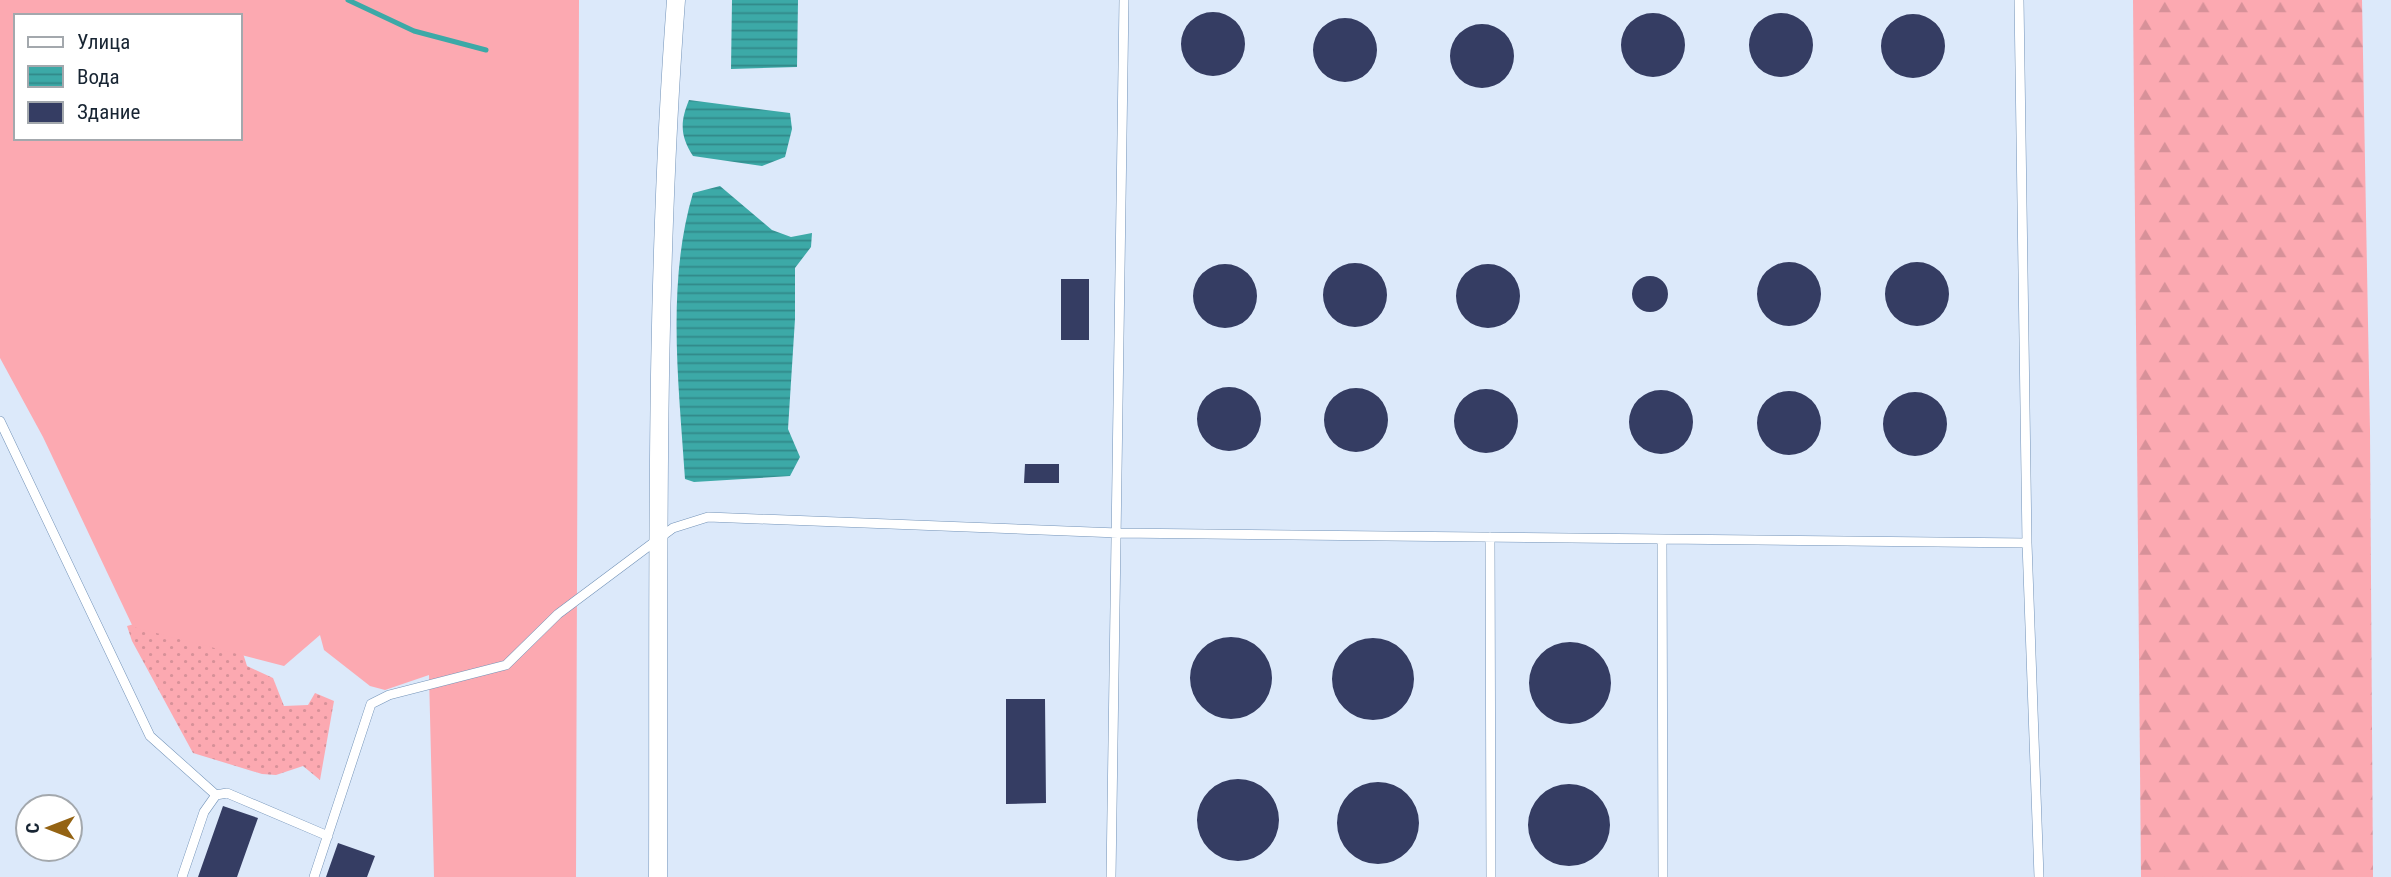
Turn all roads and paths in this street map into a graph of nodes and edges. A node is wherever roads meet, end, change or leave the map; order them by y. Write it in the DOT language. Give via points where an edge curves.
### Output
graph roads {
  1 [pos="676,0"];
  2 [pos="1124,0"];
  3 [pos="2018,0"];
  4 [pos="0,421"];
  5 [pos="1118,533"];
  6 [pos="1490,537"];
  7 [pos="659,539"];
  8 [pos="1662,539"];
  9 [pos="2027,543"];
  10 [pos="216,795"];
  11 [pos="328,836"];
  12 [pos="182,877"];
  13 [pos="314,877"];
  14 [pos="658,877"];
  15 [pos="1111,877"];
  16 [pos="1491,877"];
  17 [pos="1663,877"];
  18 [pos="2039,877"];
  1 -- 7 [label="street" via="665,139"];
  2 -- 5 [label="lane"];
  3 -- 9 [label="lane"];
  4 -- 10 [label="lane" via="150,736"];
  5 -- 6 [label="lane"];
  5 -- 7 [label="lane" via="708,517 673,528"];
  5 -- 15 [label="lane"];
  6 -- 8 [label="lane"];
  6 -- 16 [label="lane"];
  7 -- 11 [label="lane" via="558,614 506,665 389,695 371,704"];
  7 -- 14 [label="street"];
  8 -- 9 [label="lane"];
  8 -- 17 [label="lane"];
  9 -- 18 [label="lane"];
  10 -- 11 [label="lane" via="226,793"];
  10 -- 12 [label="lane" via="204,811"];
  11 -- 13 [label="lane"];
}
